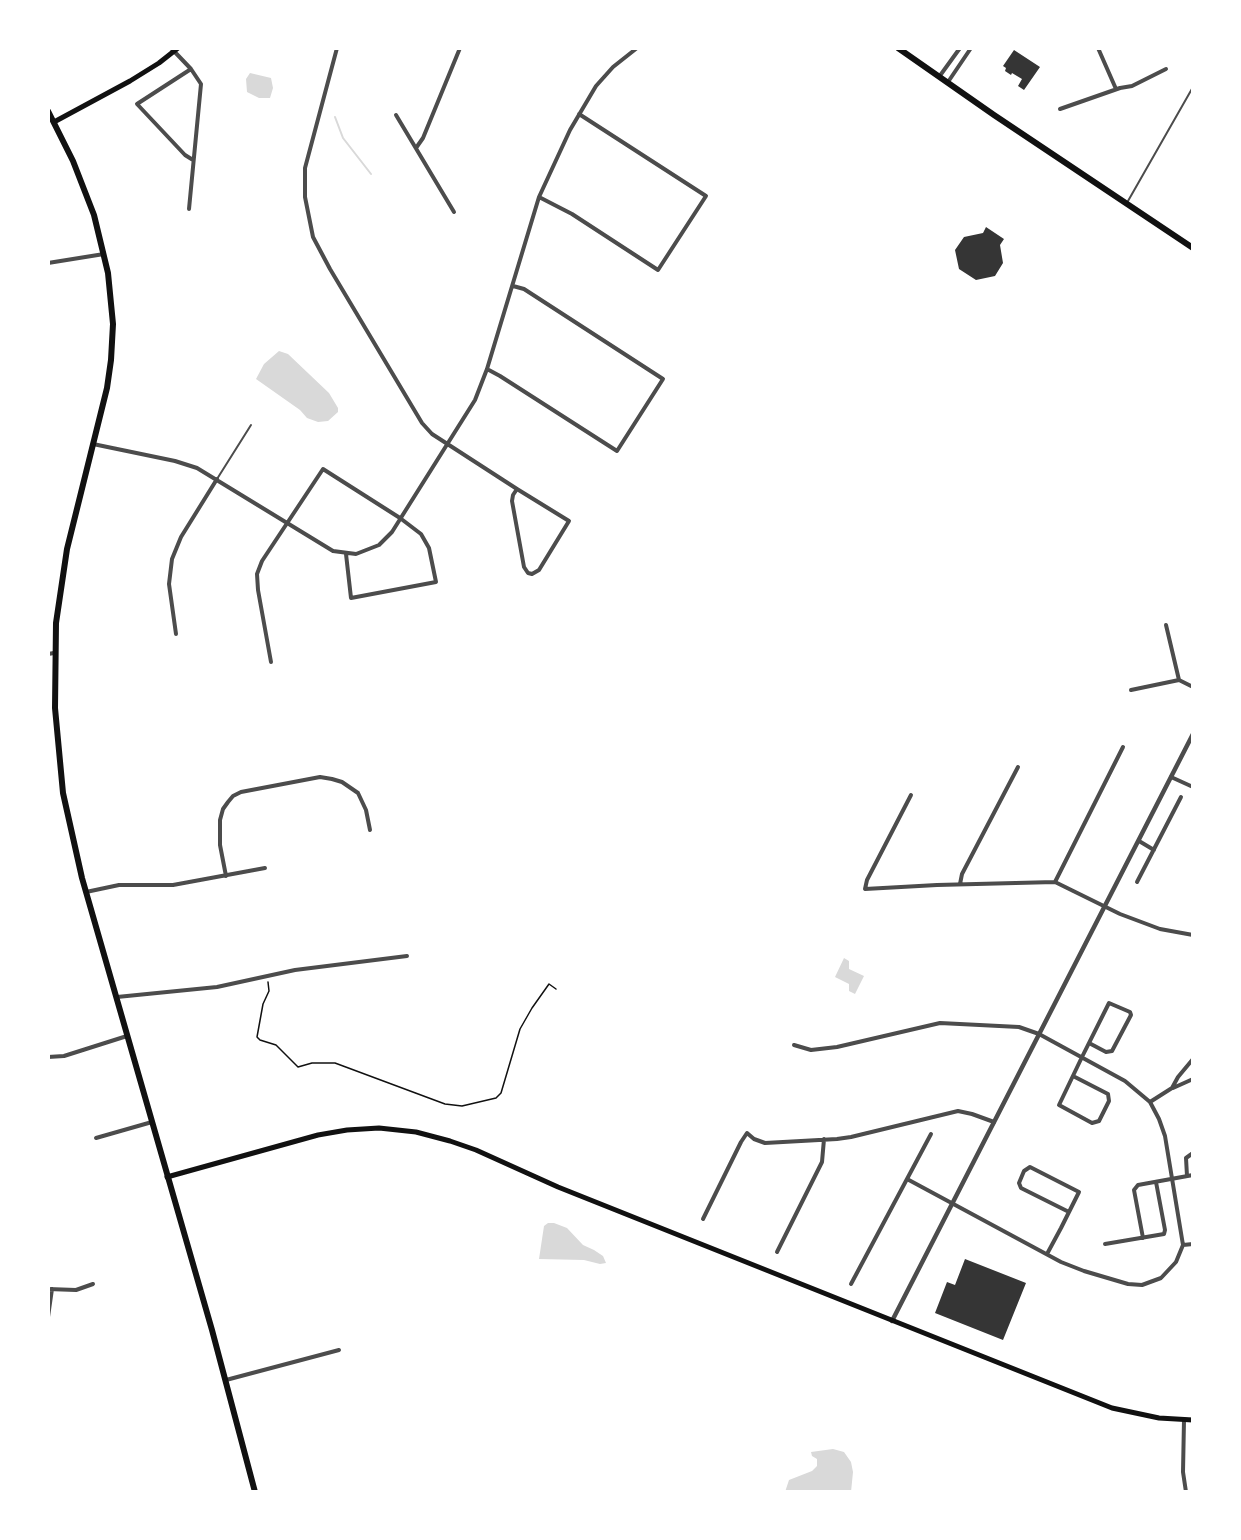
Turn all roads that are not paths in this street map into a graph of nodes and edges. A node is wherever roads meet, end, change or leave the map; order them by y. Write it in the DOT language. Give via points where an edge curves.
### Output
graph roads {
  1 [pos="337,48"];
  2 [pos="460,48"];
  3 [pos="637,48"];
  4 [pos="897,48"];
  5 [pos="960,48"];
  6 [pos="970,48"];
  7 [pos="1098,48"];
  8 [pos="174,49"];
  9 [pos="191,69"];
  10 [pos="1166,69"];
  11 [pos="939,77"];
  12 [pos="948,83"];
  13 [pos="1193,87"];
  14 [pos="1116,89"];
  15 [pos="1060,109"];
  16 [pos="48,111"];
  17 [pos="579,114"];
  18 [pos="396,116"];
  19 [pos="51,123"];
  20 [pos="416,148"];
  21 [pos="193,160"];
  22 [pos="539,197"];
  23 [pos="1126,204"];
  24 [pos="189,209"];
  25 [pos="454,212"];
  26 [pos="1193,248"];
  27 [pos="105,254"];
  28 [pos="48,263"];
  29 [pos="513,285"];
  30 [pos="487,369"];
  31 [pos="251,424"];
  32 [pos="93,444"];
  33 [pos="447,444"];
  34 [pos="217,479"];
  35 [pos="517,489"];
  36 [pos="400,518"];
  37 [pos="286,524"];
  38 [pos="346,554"];
  39 [pos="1166,625"];
  40 [pos="176,634"];
  41 [pos="51,653"];
  42 [pos="271,662"];
  43 [pos="1179,680"];
  44 [pos="1193,687"];
  45 [pos="1131,690"];
  46 [pos="1193,734"];
  47 [pos="1123,747"];
  48 [pos="1018,767"];
  49 [pos="1171,777"];
  50 [pos="1193,787"];
  51 [pos="911,795"];
  52 [pos="1181,797"];
  53 [pos="370,830"];
  54 [pos="1139,841"];
  55 [pos="1154,850"];
  56 [pos="265,868"];
  57 [pos="226,876"];
  58 [pos="1055,882"];
  59 [pos="1137,882"];
  60 [pos="960,884"];
  61 [pos="86,892"];
  62 [pos="1104,906"];
  63 [pos="1193,935"];
  64 [pos="407,956"];
  65 [pos="116,998"];
  66 [pos="1039,1034"];
  67 [pos="127,1036"];
  68 [pos="1089,1043"];
  69 [pos="794,1045"];
  70 [pos="48,1057"];
  71 [pos="1082,1057"];
  72 [pos="1193,1059"];
  73 [pos="1073,1076"];
  74 [pos="1193,1080"];
  75 [pos="1172,1088"];
  76 [pos="1150,1102"];
  77 [pos="152,1122"];
  78 [pos="994,1122"];
  79 [pos="931,1134"];
  80 [pos="96,1138"];
  81 [pos="824,1139"];
  82 [pos="1193,1153"];
  83 [pos="1193,1175"];
  84 [pos="1187,1176"];
  85 [pos="167,1177"];
  86 [pos="907,1179"];
  87 [pos="1173,1180"];
  88 [pos="1156,1182"];
  89 [pos="952,1203"];
  90 [pos="1070,1212"];
  91 [pos="703,1219"];
  92 [pos="1143,1238"];
  93 [pos="1105,1244"];
  94 [pos="1193,1244"];
  95 [pos="1183,1245"];
  96 [pos="777,1252"];
  97 [pos="1047,1254"];
  98 [pos="93,1284"];
  99 [pos="851,1284"];
  100 [pos="50,1289"];
  101 [pos="48,1317"];
  102 [pos="892,1321"];
  103 [pos="339,1350"];
  104 [pos="226,1380"];
  105 [pos="1184,1420"];
  106 [pos="1193,1420"];
  107 [pos="255,1492"];
  108 [pos="1185,1492"];
  1 -- 33 [label="street" via="306,168 304,189 310,226 330,270 422,423"];
  2 -- 20 [label="street"];
  3 -- 17 [label="street" via="605,76"];
  4 -- 11 [label="main road"];
  5 -- 11 [label="street"];
  6 -- 12 [label="street"];
  7 -- 14 [label="street"];
  8 -- 9 [label="street"];
  8 -- 19 [label="main road" via="130,81"];
  9 -- 21 [label="street" via="201,84"];
  9 -- 21 [label="street" via="136,104"];
  10 -- 14 [label="street" via="1132,86"];
  11 -- 12 [label="main road"];
  12 -- 23 [label="main road"];
  13 -- 23 [label="lane"];
  14 -- 15 [label="street"];
  16 -- 19 [label="main road"];
  17 -- 22 [label="street"];
  17 -- 22 [label="street" via="706,196 658,270"];
  18 -- 20 [label="street"];
  19 -- 27 [label="main road" via="73,161"];
  20 -- 25 [label="street"];
  21 -- 24 [label="street"];
  22 -- 29 [label="street"];
  23 -- 26 [label="main road"];
  27 -- 28 [label="street"];
  27 -- 32 [label="main road" via="112,299 112,351"];
  29 -- 30 [label="street"];
  29 -- 30 [label="street" via="663,380 617,451"];
  30 -- 33 [label="street" via="475,400"];
  31 -- 34 [label="lane"];
  32 -- 34 [label="street" via="187,464"];
  32 -- 41 [label="main road" via="62,577"];
  33 -- 35 [label="street"];
  33 -- 36 [label="street"];
  34 -- 37 [label="street"];
  34 -- 40 [label="street" via="172,559 170,584"];
  35 -- 35 [label="street" via="569,521 539,570 532,574 524,567 512,501"];
  36 -- 37 [label="street" via="323,469"];
  36 -- 38 [label="street" via="386,539 374,548"];
  36 -- 38 [label="street" via="426,541 436,582 351,598"];
  37 -- 38 [label="street" via="328,549"];
  37 -- 42 [label="street" via="257,574"];
  39 -- 43 [label="street"];
  41 -- 61 [label="main road" via="63,793"];
  43 -- 44 [label="street"];
  43 -- 45 [label="street"];
  46 -- 49 [label="street"];
  47 -- 58 [label="street"];
  48 -- 60 [label="street"];
  49 -- 50 [label="street"];
  49 -- 54 [label="street"];
  51 -- 60 [label="street" via="865,889"];
  52 -- 55 [label="street"];
  53 -- 57 [label="street" via="357,793 332,778 241,792 228,801 220,820"];
  54 -- 55 [label="street"];
  54 -- 62 [label="street"];
  55 -- 59 [label="street"];
  56 -- 57 [label="street"];
  57 -- 61 [label="street" via="173,885 119,885"];
  58 -- 60 [label="street"];
  58 -- 62 [label="street"];
  61 -- 65 [label="main road"];
  62 -- 63 [label="street" via="1160,929"];
  62 -- 66 [label="street"];
  64 -- 65 [label="street" via="328,965 217,987"];
  65 -- 67 [label="main road"];
  66 -- 69 [label="street" via="1019,1027 940,1023 837,1047 811,1050"];
  66 -- 71 [label="street"];
  66 -- 78 [label="street"];
  67 -- 70 [label="street" via="64,1056"];
  67 -- 77 [label="main road"];
  68 -- 68 [label="street" via="1112,1051 1130,1012 1109,1003"];
  68 -- 71 [label="street"];
  71 -- 73 [label="street"];
  71 -- 76 [label="street" via="1125,1081"];
  72 -- 75 [label="street"];
  73 -- 73 [label="street" via="1059,1105 1092,1123 1099,1121 1110,1101 1108,1094"];
  74 -- 75 [label="street"];
  75 -- 76 [label="street"];
  76 -- 87 [label="street" via="1163,1129"];
  77 -- 80 [label="street"];
  77 -- 85 [label="main road"];
  78 -- 81 [label="street" via="958,1111 851,1137"];
  78 -- 89 [label="street"];
  79 -- 86 [label="street"];
  81 -- 91 [label="street" via="765,1143 747,1133"];
  81 -- 96 [label="street" via="822,1162"];
  82 -- 84 [label="street" via="1186,1158"];
  83 -- 84 [label="street"];
  84 -- 87 [label="street"];
  85 -- 102 [label="main road" via="347,1130 416,1132 476,1150 558,1187"];
  85 -- 104 [label="main road"];
  86 -- 89 [label="street"];
  86 -- 99 [label="street"];
  87 -- 88 [label="street"];
  87 -- 95 [label="street"];
  88 -- 92 [label="street" via="1138,1185 1134,1190"];
  88 -- 92 [label="street" via="1165,1230 1164,1234"];
  89 -- 97 [label="street"];
  89 -- 102 [label="street"];
  90 -- 90 [label="street" via="1079,1192 1030,1167 1024,1171 1021,1188"];
  90 -- 97 [label="street"];
  92 -- 93 [label="street"];
  94 -- 95 [label="street"];
  95 -- 97 [label="street" via="1172,1268 1156,1281 1142,1285 1084,1271"];
  98 -- 100 [label="street" via="76,1290"];
  100 -- 101 [label="street"];
  102 -- 105 [label="main road" via="1112,1408"];
  103 -- 104 [label="street"];
  104 -- 107 [label="main road"];
  105 -- 106 [label="main road"];
  105 -- 108 [label="street"];
}
